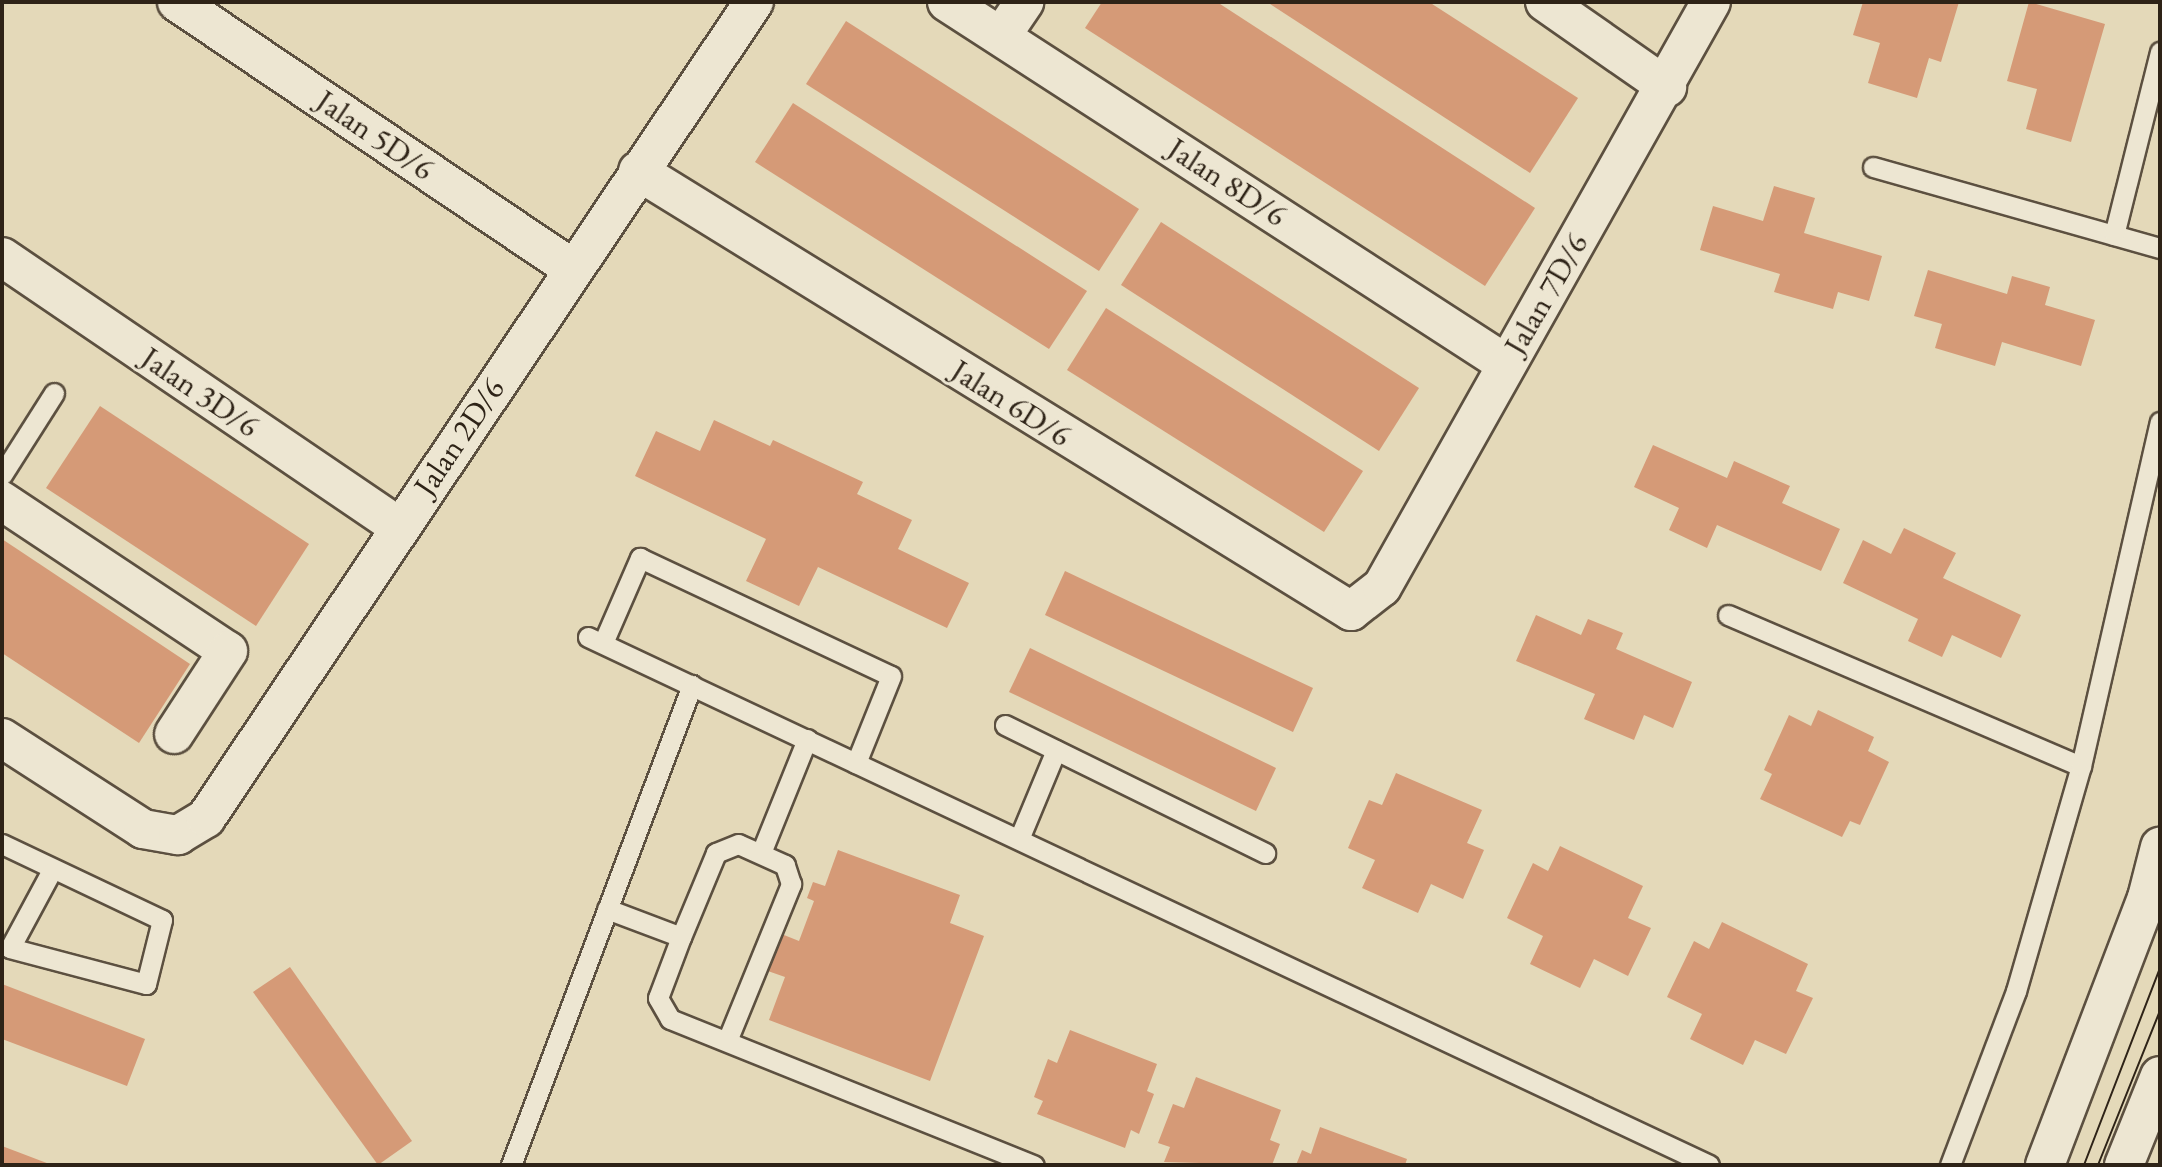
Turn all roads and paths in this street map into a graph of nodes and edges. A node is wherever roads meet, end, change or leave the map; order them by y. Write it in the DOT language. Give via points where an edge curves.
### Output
graph roads {
  1 [pos="177,2"];
  2 [pos="947,2"];
  3 [pos="1024,2"];
  4 [pos="1545,2"];
  5 [pos="1711,2"];
  6 [pos="743,6"];
  7 [pos="1002,35"];
  8 [pos="2160,52"];
  9 [pos="1667,86"];
  10 [pos="1874,167"];
  11 [pos="638,171"];
  12 [pos="2114,235"];
  13 [pos="2160,248"];
  14 [pos="2,257"];
  15 [pos="572,268"];
  16 [pos="1506,364"];
  17 [pos="54,393"];
  18 [pos="2160,422"];
  19 [pos="2,475"];
  20 [pos="2,501"];
  21 [pos="398,527"];
  22 [pos="1382,587"];
  23 [pos="1728,615"];
  24 [pos="692,685"];
  25 [pos="1006,725"];
  26 [pos="174,734"];
  27 [pos="2,738"];
  28 [pos="807,739"];
  29 [pos="1056,750"];
  30 [pos="856,762"];
  31 [pos="2081,766"];
  32 [pos="1018,839"];
  33 [pos="2,844"];
  34 [pos="2160,847"];
  35 [pos="761,853"];
  36 [pos="1265,853"];
  37 [pos="51,872"];
  38 [pos="607,909"];
  39 [pos="681,937"];
  40 [pos="727,1041"];
  41 [pos="2160,1076"];
  42 [pos="511,1165"];
  43 [pos="1034,1165"];
  44 [pos="1709,1165"];
  45 [pos="1950,1165"];
  46 [pos="2045,1165"];
  47 [pos="2124,1165"];
  1 -- 15 [label="street, Jalan 5D/6"];
  2 -- 7 [label="street, Jalan 8D/6"];
  3 -- 7 [label="street"];
  4 -- 9 [label="street"];
  5 -- 9 [label="street, Jalan 7D/6"];
  6 -- 11 [label="street, Jalan 2D/6"];
  7 -- 16 [label="street, Jalan 8D/6"];
  8 -- 12 [label="lane"];
  9 -- 16 [label="street, Jalan 7D/6"];
  10 -- 12 [label="lane"];
  11 -- 15 [label="street, Jalan 2D/6"];
  11 -- 22 [label="street, Jalan 6D/6" via="1345,610 1366,604"];
  12 -- 13 [label="lane"];
  14 -- 21 [label="street, Jalan 3D/6"];
  15 -- 21 [label="street, Jalan 2D/6"];
  16 -- 22 [label="street, Jalan 7D/6"];
  17 -- 19 [label="lane"];
  18 -- 31 [label="lane"];
  20 -- 26 [label="street" via="228,651"];
  21 -- 27 [label="street, Jalan 2D/6" via="206,818 178,835 143,829"];
  23 -- 31 [label="lane"];
  24 -- 28 [label="lane"];
  24 -- 30 [label="lane" via="595,640 640,558 891,676"];
  24 -- 38 [label="lane"];
  25 -- 29 [label="lane"];
  28 -- 30 [label="lane"];
  28 -- 35 [label="lane"];
  29 -- 32 [label="lane"];
  29 -- 36 [label="lane"];
  30 -- 32 [label="lane"];
  31 -- 45 [label="lane" via="2016,991"];
  32 -- 44 [label="lane"];
  33 -- 37 [label="lane"];
  34 -- 46 [label="street" via="2147,898"];
  35 -- 39 [label="lane" via="738,844 716,853"];
  35 -- 40 [label="lane" via="785,865 791,884"];
  37 -- 37 [label="lane" via="10,948 146,984 162,920"];
  38 -- 39 [label="lane"];
  38 -- 42 [label="lane"];
  39 -- 40 [label="lane" via="658,998 670,1019"];
  40 -- 43 [label="lane"];
  41 -- 47 [label="street"];
}
